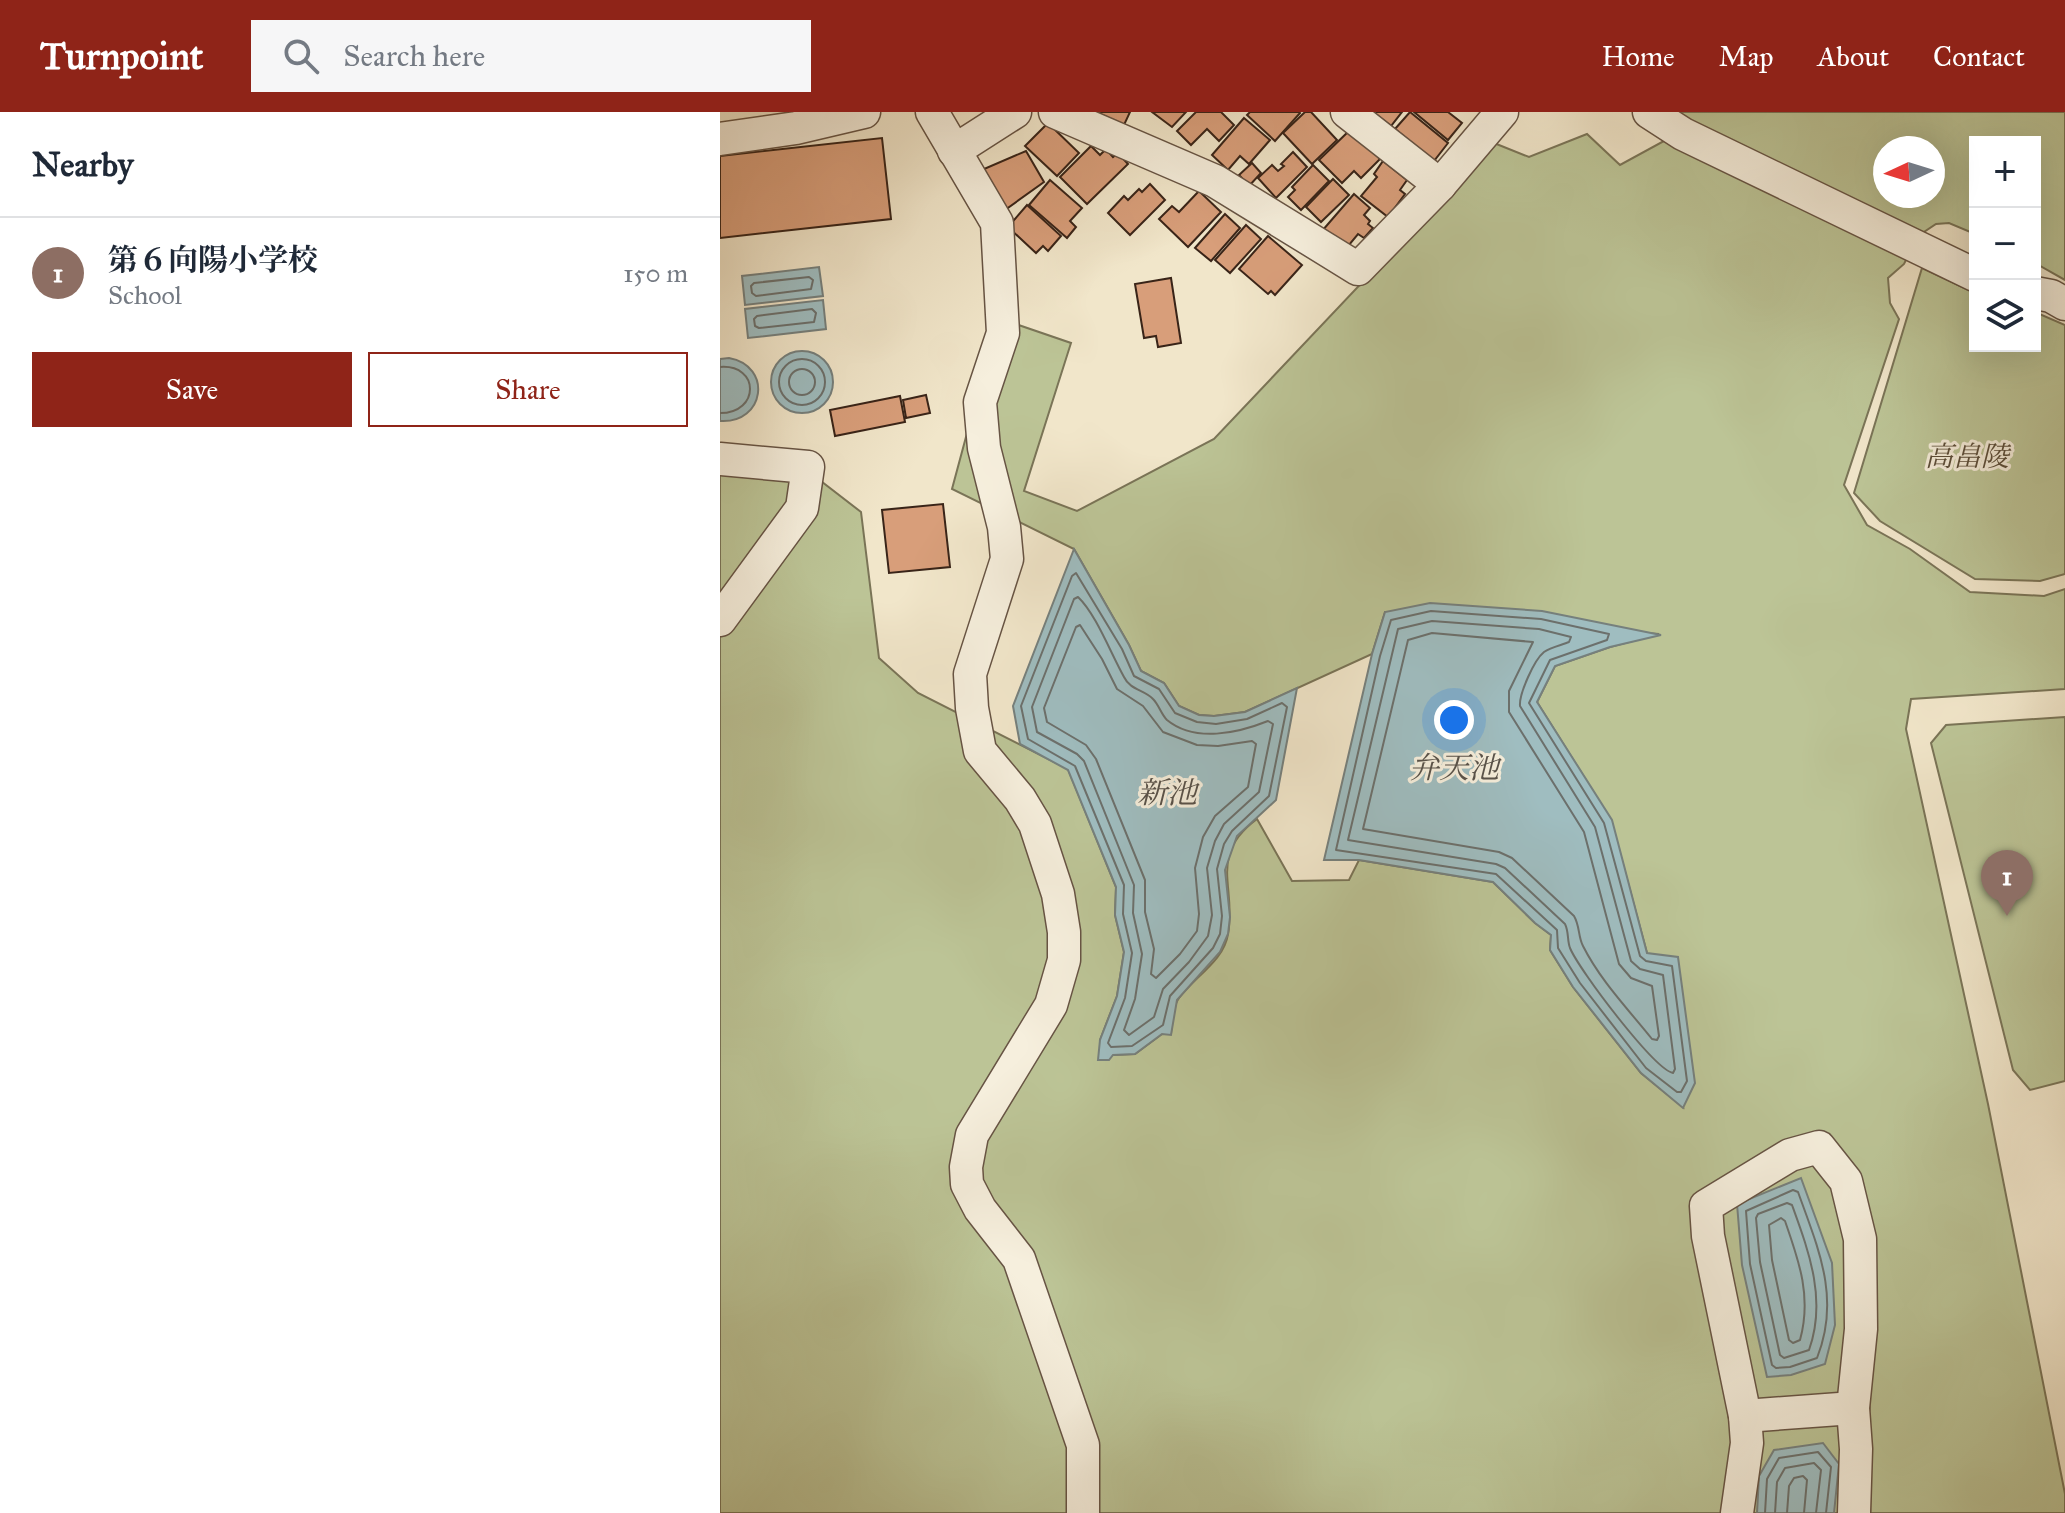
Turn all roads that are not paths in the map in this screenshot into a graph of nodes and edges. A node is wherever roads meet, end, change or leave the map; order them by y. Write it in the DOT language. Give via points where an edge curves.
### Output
graph roads {
  1 [pos="864,112"];
  2 [pos="932,112"];
  3 [pos="1015,112"];
  4 [pos="1055,112"];
  5 [pos="1347,112"];
  6 [pos="1502,112"];
  7 [pos="1649,112"];
  8 [pos="720,139"];
  9 [pos="954,151"];
  10 [pos="1440,185"];
  11 [pos="1969,272"];
  12 [pos="2041,294"];
  13 [pos="2065,304"];
  14 [pos="720,459"];
  15 [pos="720,620"];
  16 [pos="1853,1408"];
  17 [pos="1745,1416"];
  18 [pos="1083,1513"];
  19 [pos="1737,1513"];
  20 [pos="1854,1513"];
  1 -- 8 [label="street"];
  2 -- 9 [label="street"];
  3 -- 9 [label="street"];
  4 -- 10 [label="street" via="1215,181 1358,269"];
  5 -- 10 [label="street"];
  6 -- 10 [label="street"];
  7 -- 11 [label="street" via="1683,134"];
  9 -- 18 [label="street" via="997,223 1003,333 980,402 1007,559 970,674 972,708 980,751 1035,824 1058,894 1064,932 1064,960 1051,1005 972,1135 967,1184 1019,1259 1083,1445"];
  12 -- 13 [label="street"];
  14 -- 15 [label="street" via="808,467 802,508"];
  16 -- 17 [label="street"];
  16 -- 17 [label="street" via="1861,1329 1860,1239 1846,1181 1819,1147 1790,1155 1706,1206"];
  16 -- 20 [label="street"];
  17 -- 19 [label="street" via="1747,1443"];
}
